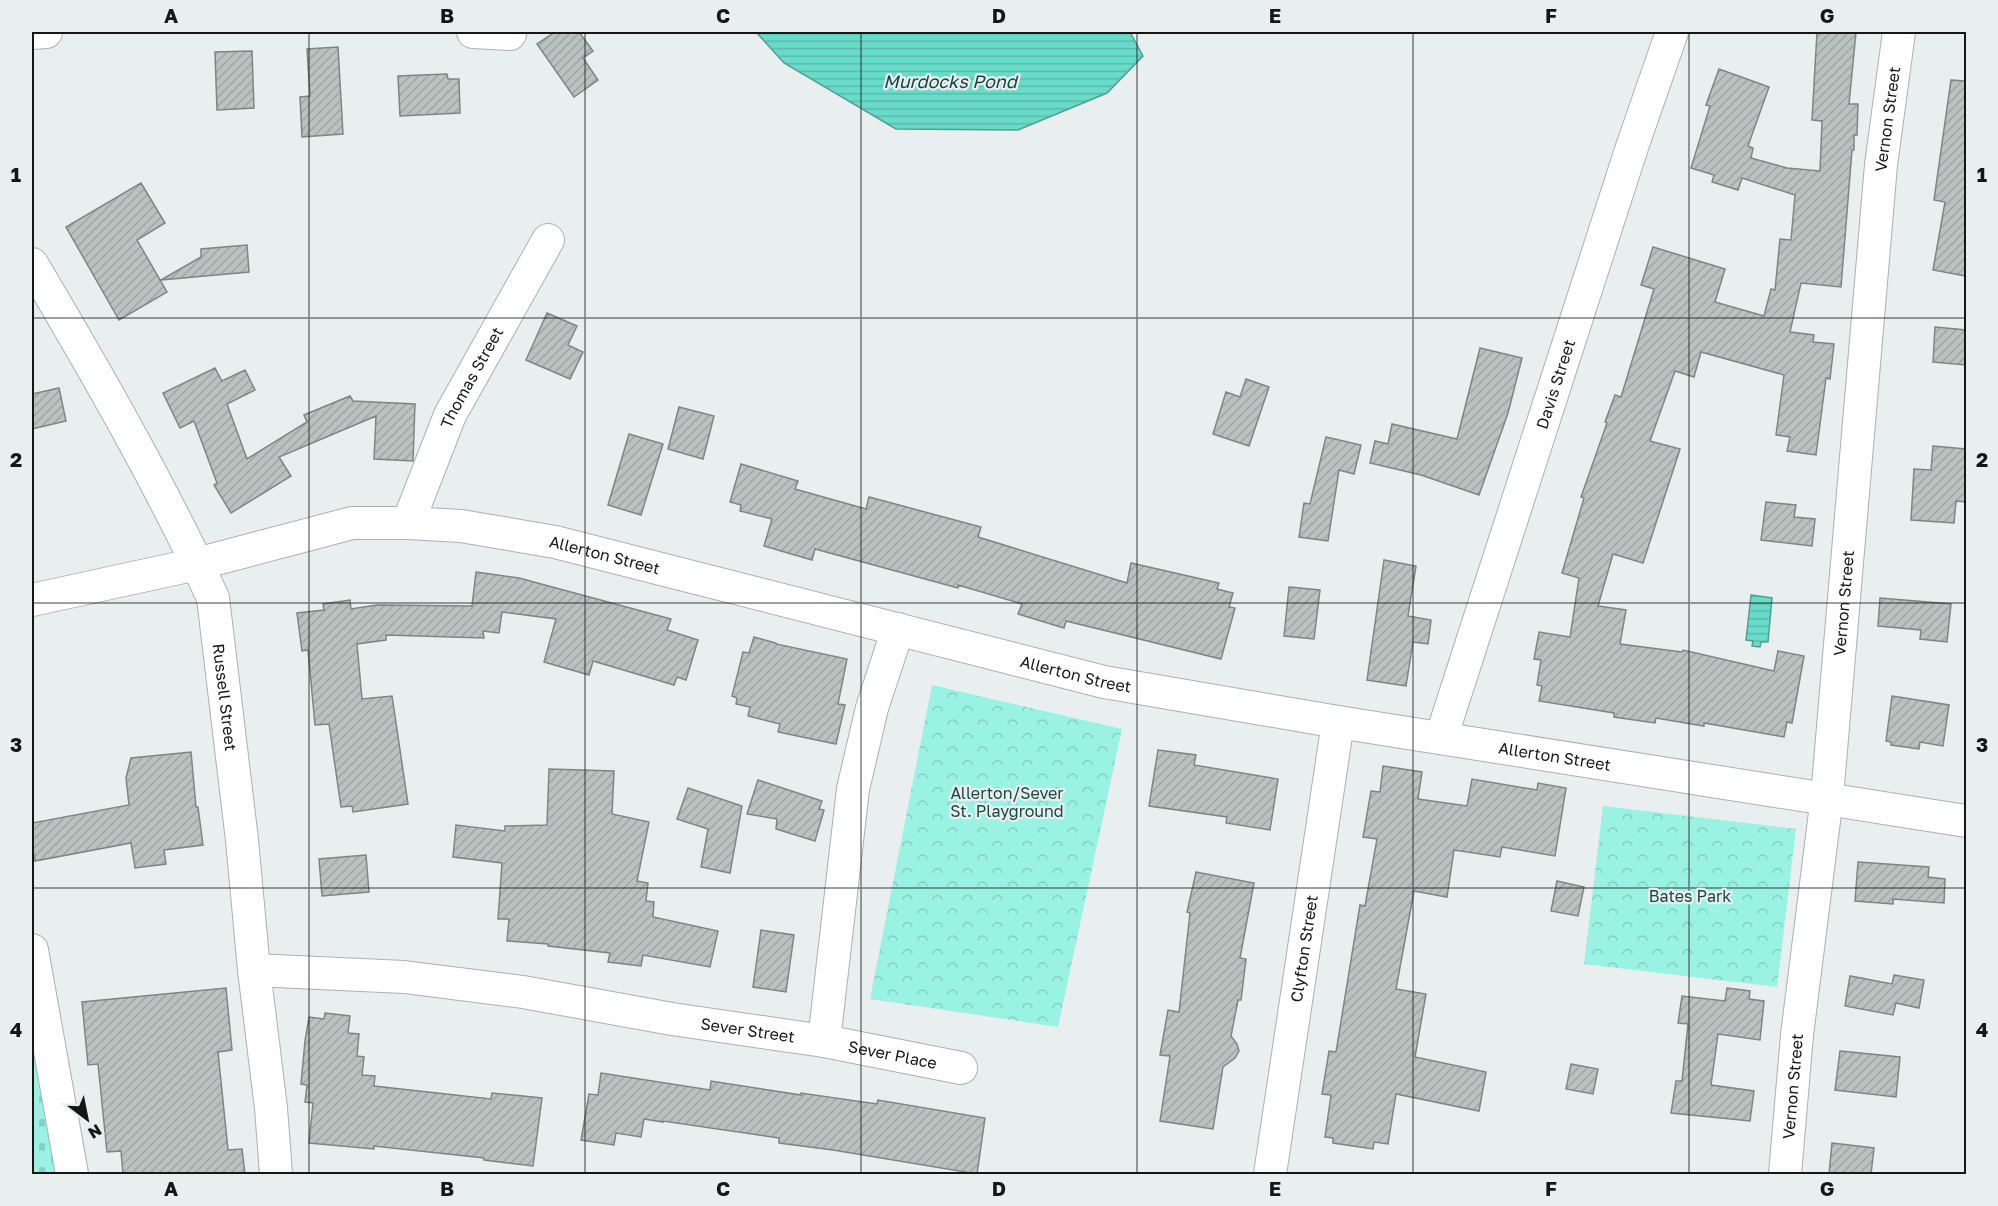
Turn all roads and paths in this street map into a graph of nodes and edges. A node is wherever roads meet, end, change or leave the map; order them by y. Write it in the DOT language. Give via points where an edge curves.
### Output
graph roads {
  1 [pos="46,32"];
  2 [pos="473,32"];
  3 [pos="1672,32"];
  4 [pos="1899,32"];
  5 [pos="32,33"];
  6 [pos="510,34"];
  7 [pos="548,240"];
  8 [pos="32,264"];
  9 [pos="408,523"];
  10 [pos="197,564"];
  11 [pos="32,600"];
  12 [pos="898,629"];
  13 [pos="1338,722"];
  14 [pos="1441,738"];
  15 [pos="1827,797"];
  16 [pos="1966,820"];
  17 [pos="32,950"];
  18 [pos="254,970"];
  19 [pos="825,1041"];
  20 [pos="961,1068"];
  21 [pos="72,1174"];
  22 [pos="276,1174"];
  23 [pos="1270,1174"];
  24 [pos="1785,1174"];
  1 -- 5 [label="street"];
  2 -- 6 [label="street"];
  3 -- 14 [label="street, Davis Street"];
  4 -- 15 [label="street, Vernon Street" via="1881,165"];
  7 -- 9 [label="street, Thomas Street" via="450,415"];
  8 -- 10 [label="street, Russell Street" via="95,370"];
  9 -- 10 [label="street, Allerton Street" via="352,523"];
  9 -- 12 [label="street, Allerton Street" via="461,526 555,542"];
  10 -- 11 [label="street, Allerton Street"];
  10 -- 18 [label="street, Russell Street" via="215,609"];
  12 -- 13 [label="street, Allerton Street" via="1104,682"];
  12 -- 19 [label="street" via="872,708 853,789"];
  13 -- 14 [label="street, Allerton Street"];
  13 -- 23 [label="street, Clyfton Street"];
  14 -- 15 [label="street, Allerton Street"];
  15 -- 16 [label="street, Allerton Street"];
  15 -- 24 [label="street, Vernon Street" via="1797,1035"];
  17 -- 21 [label="street"];
  18 -- 19 [label="street, Sever Street" via="404,977"];
  18 -- 22 [label="street, Russell Street"];
  19 -- 20 [label="street, Sever Place"];
}
